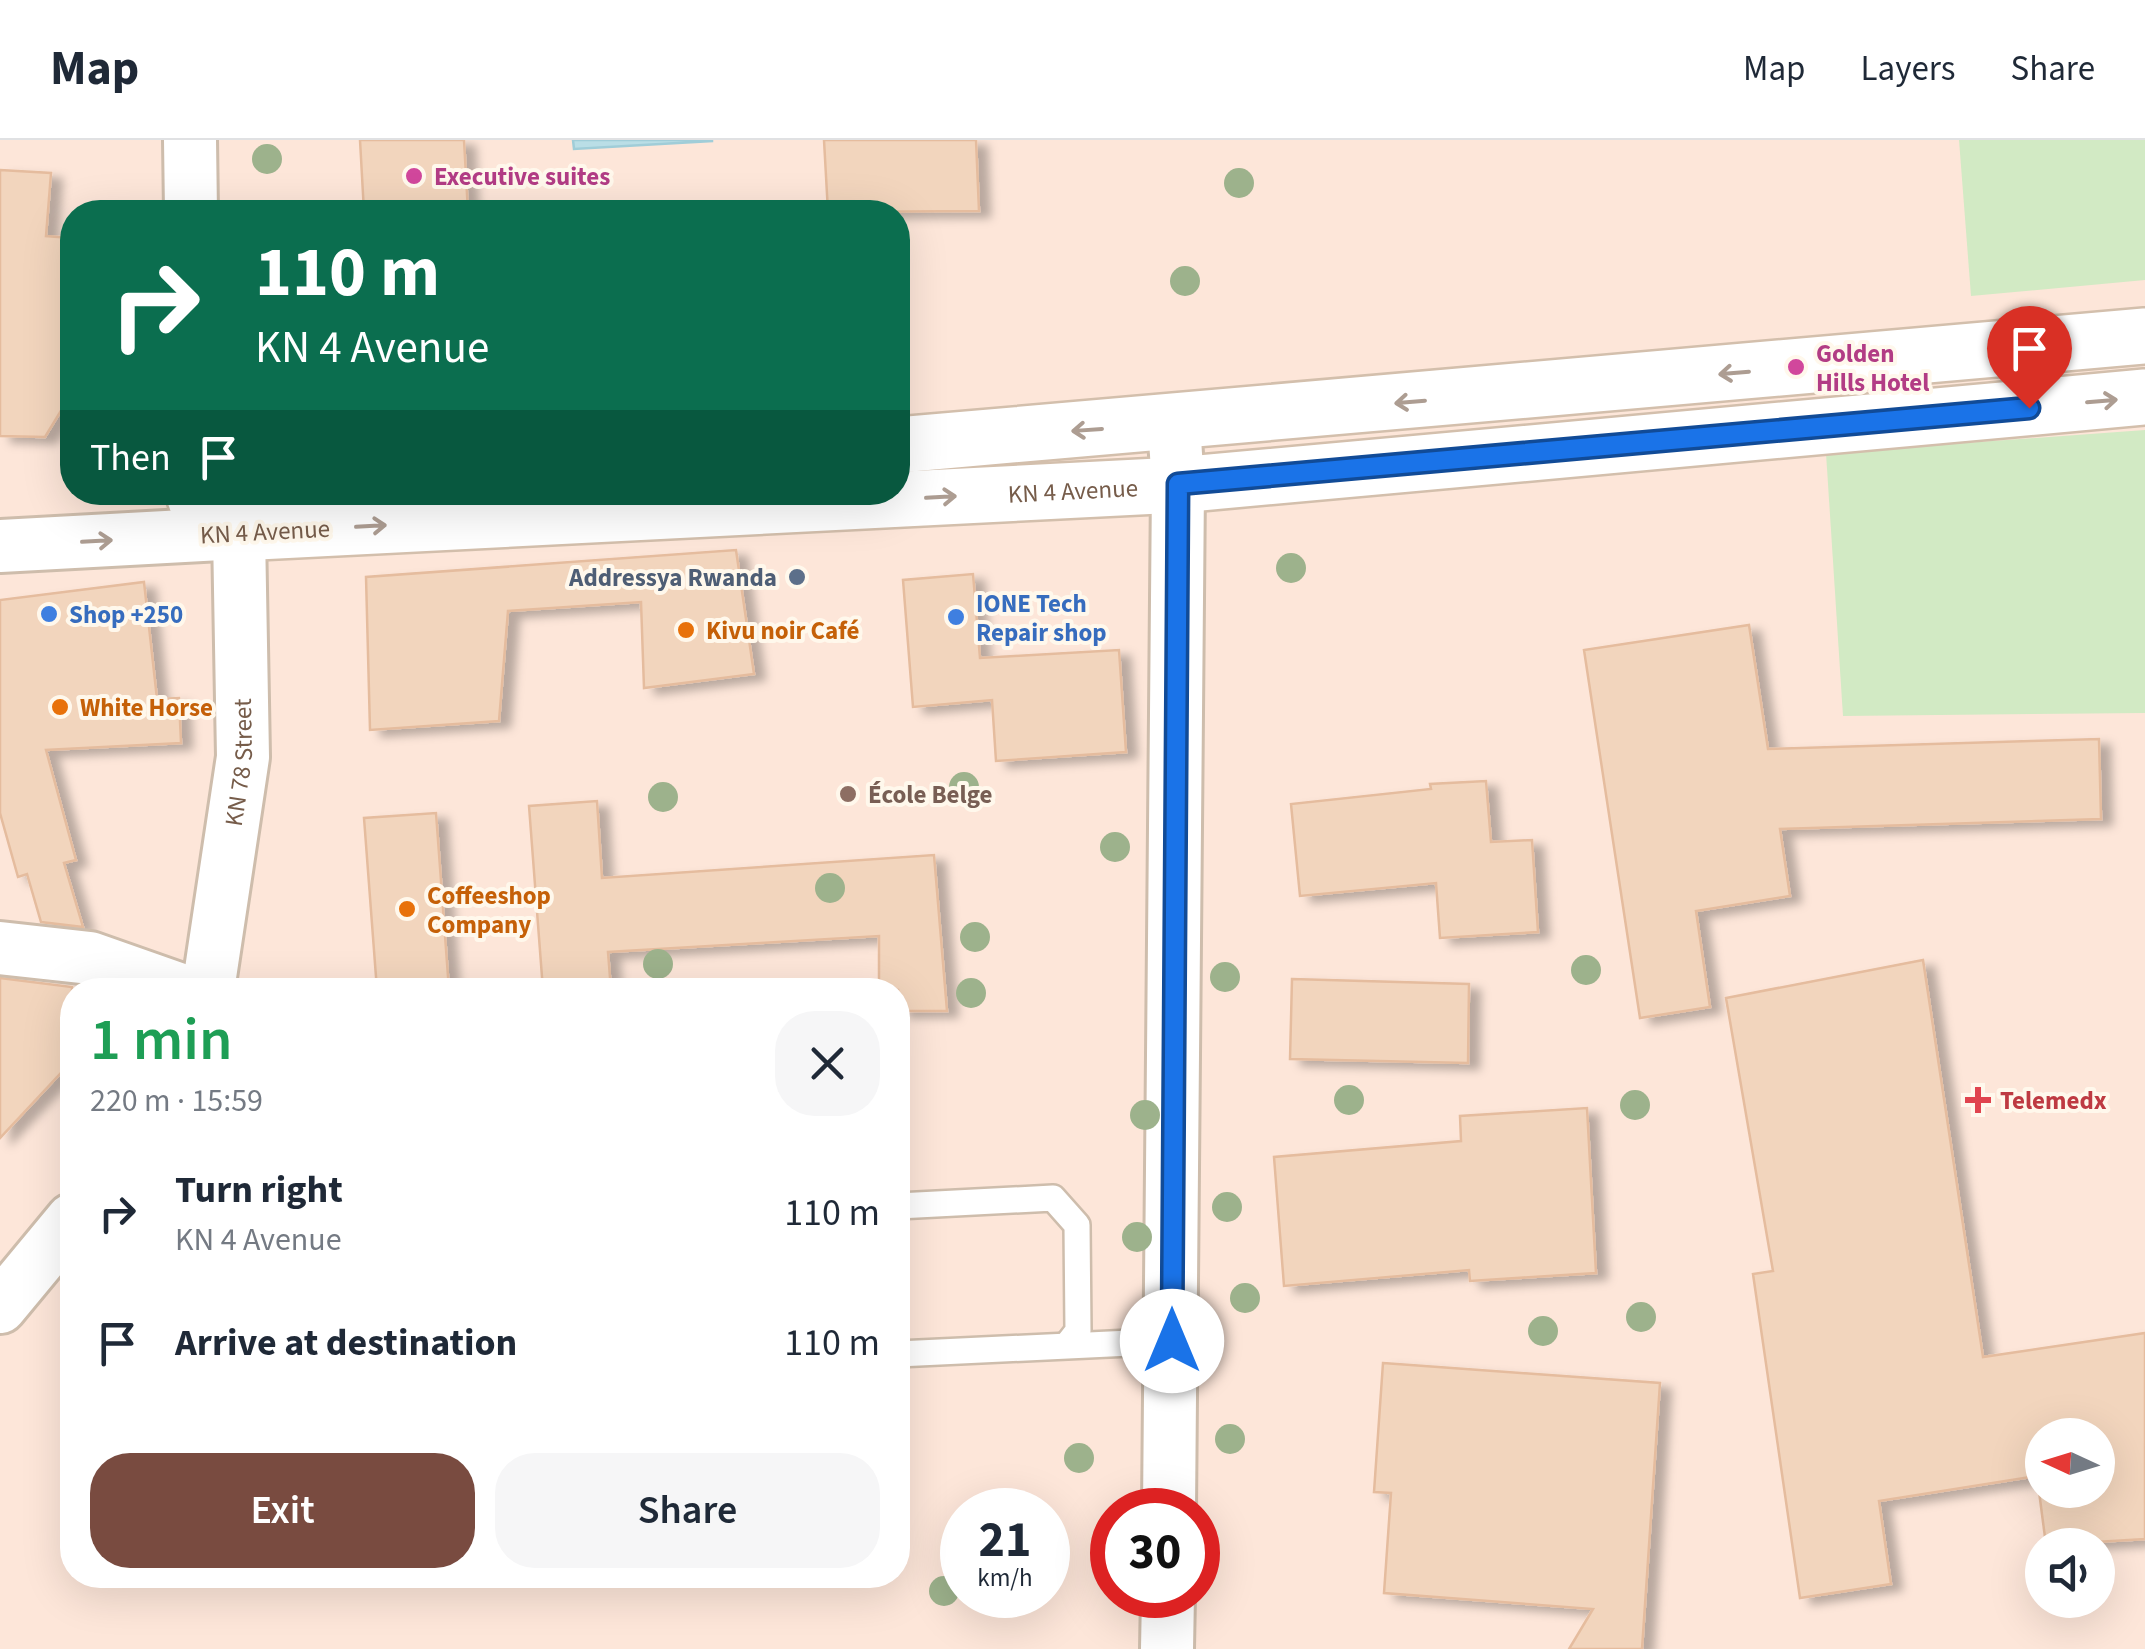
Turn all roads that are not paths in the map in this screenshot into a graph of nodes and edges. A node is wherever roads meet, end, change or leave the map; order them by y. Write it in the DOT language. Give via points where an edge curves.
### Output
graph roads {
  1 [pos="190,140"];
  2 [pos="192,200"];
  3 [pos="2145,336"];
  4 [pos="2145,397"];
  5 [pos="1174,424"];
  6 [pos="910,444"];
  7 [pos="1178,484"];
  8 [pos="910,492"];
  9 [pos="78,505"];
  10 [pos="229,505"];
  11 [pos="486,505"];
  12 [pos="0,511"];
  13 [pos="256,512"];
  14 [pos="0,546"];
  15 [pos="0,948"];
  16 [pos="146,978"];
  17 [pos="210,978"];
  18 [pos="910,1205"];
  19 [pos="60,1234"];
  20 [pos="0,1307"];
  21 [pos="1172,1341"];
  22 [pos="1067,1346"];
  23 [pos="910,1353"];
  24 [pos="1169,1488"];
  25 [pos="1168,1618"];
  26 [pos="1167,1649"];
  1 -- 2 [label="street"];
  3 -- 5 [label="street, one-way"];
  7 -- 4 [label="street, KN 4 Avenue, one-way"];
  5 -- 6 [label="street, one-way"];
  5 -- 7 [label="street"];
  8 -- 7 [label="street, KN 4 Avenue, one-way"];
  7 -- 21 [label="street"];
  9 -- 12 [label="street"];
  10 -- 13 [label="street, KN 4 Avenue"];
  13 -- 11 [label="street, KN 4 Avenue, one-way"];
  14 -- 13 [label="street, KN 4 Avenue, one-way"];
  13 -- 17 [label="street, KN 78 Street" via="244,757"];
  15 -- 16 [label="street" via="90,958"];
  18 -- 22 [label="lane" via="1053,1198 1076,1225 1078,1331"];
  19 -- 20 [label="street"];
  21 -- 22 [label="lane"];
  21 -- 24 [label="street"];
  22 -- 23 [label="lane"];
  25 -- 26 [label="street"];
}
